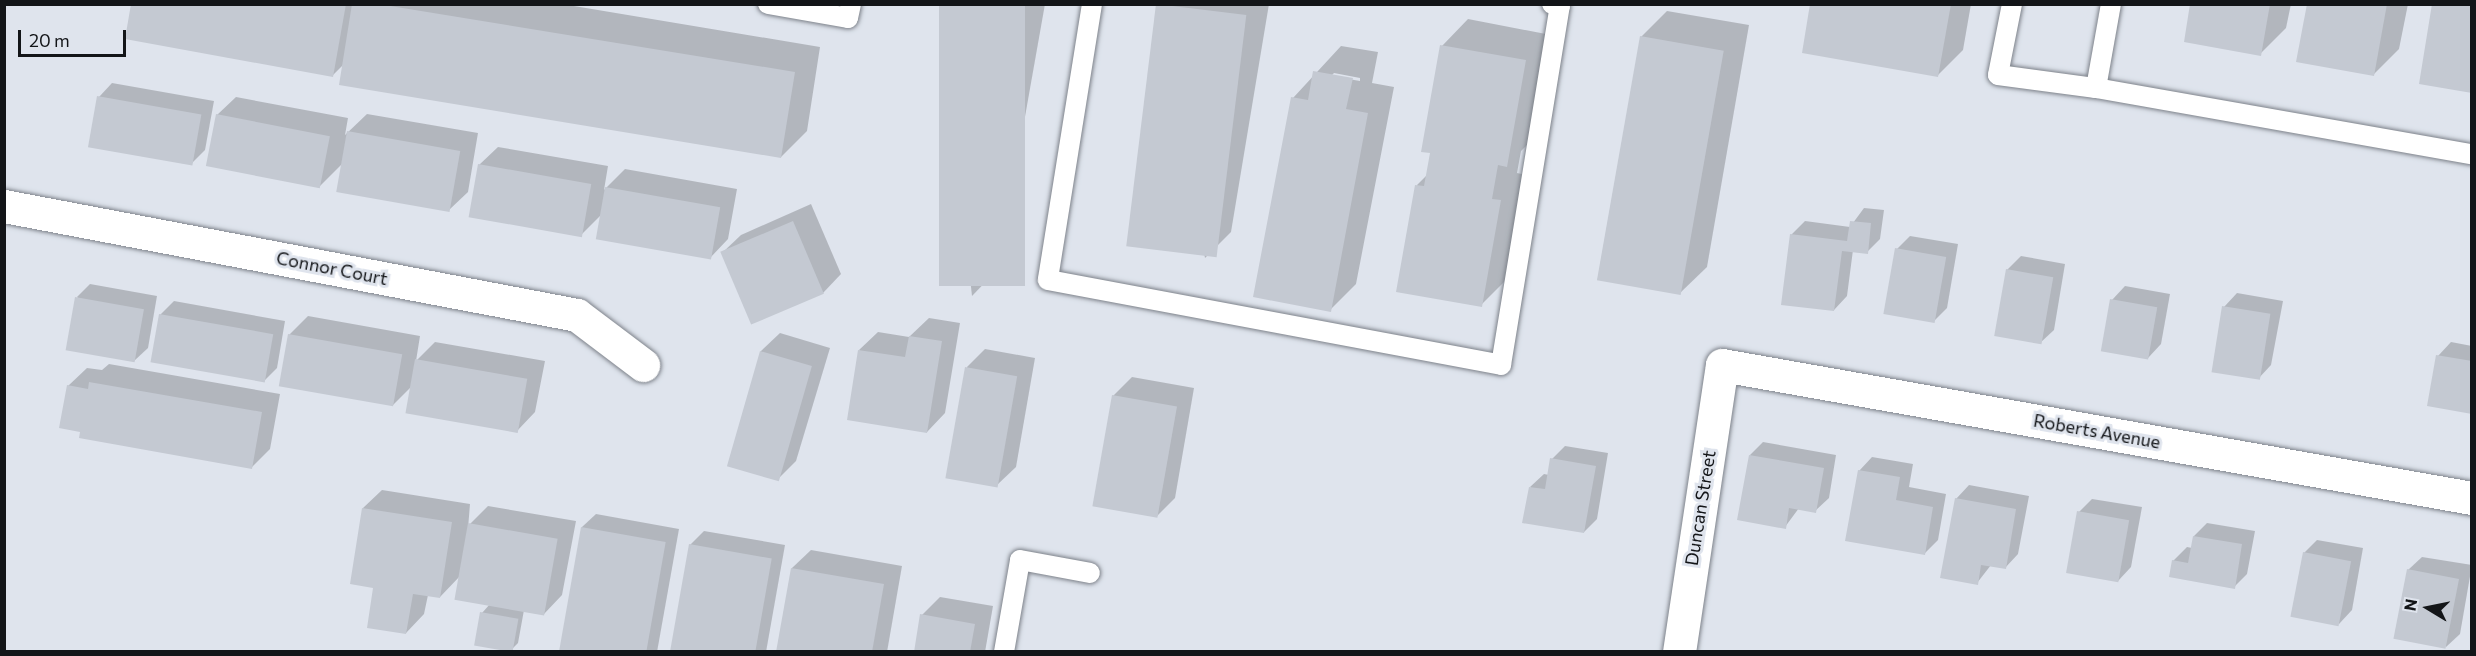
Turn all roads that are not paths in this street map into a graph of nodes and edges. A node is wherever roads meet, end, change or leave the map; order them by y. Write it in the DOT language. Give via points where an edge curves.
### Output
graph roads {
  1 [pos="768,4"];
  2 [pos="851,4"];
  3 [pos="1092,4"];
  4 [pos="1552,4"];
  5 [pos="2012,4"];
  6 [pos="2111,4"];
  7 [pos="2096,88"];
  8 [pos="2472,154"];
  9 [pos="4,206"];
  10 [pos="1722,364"];
  11 [pos="644,365"];
  12 [pos="2472,498"];
  13 [pos="1090,573"];
  14 [pos="1004,651"];
  15 [pos="1678,651"];
  1 -- 2 [label="lane" via="848,18"];
  3 -- 4 [label="lane" via="1048,280 1502,365 1560,6"];
  5 -- 7 [label="lane" via="1998,75"];
  6 -- 7 [label="lane"];
  7 -- 8 [label="lane"];
  9 -- 11 [label="street, Connor Court" via="577,315"];
  10 -- 12 [label="street, Roberts Avenue"];
  10 -- 15 [label="street, Duncan Street"];
  13 -- 14 [label="lane" via="1020,560"];
}
